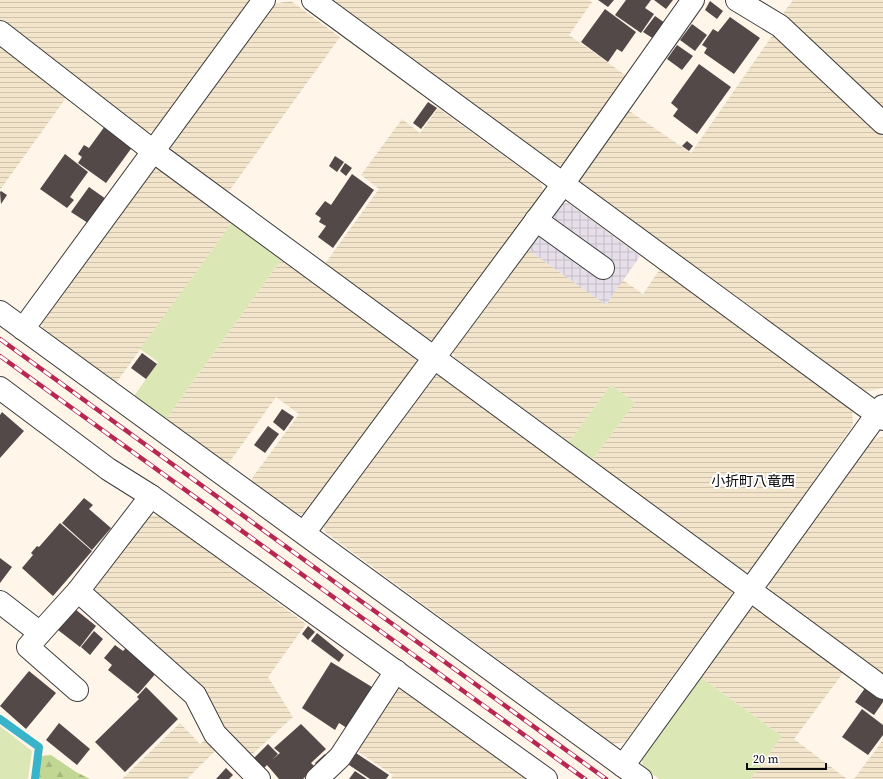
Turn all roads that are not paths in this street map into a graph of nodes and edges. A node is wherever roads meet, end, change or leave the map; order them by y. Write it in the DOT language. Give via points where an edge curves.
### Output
graph roads {
  1 [pos="264,0"];
  2 [pos="313,0"];
  3 [pos="693,0"];
  4 [pos="737,0"];
  5 [pos="0,32"];
  6 [pos="883,123"];
  7 [pos="153,151"];
  8 [pos="563,184"];
  9 [pos="536,220"];
  10 [pos="603,268"];
  11 [pos="0,312"];
  12 [pos="23,329"];
  13 [pos="434,358"];
  14 [pos="0,388"];
  15 [pos="881,413"];
  16 [pos="151,496"];
  17 [pos="304,533"];
  18 [pos="750,590"];
  19 [pos="78,591"];
  20 [pos="0,602"];
  21 [pos="40,633"];
  22 [pos="396,671"];
  23 [pos="883,688"];
  24 [pos="77,690"];
  25 [pos="623,766"];
  26 [pos="259,779"];
  27 [pos="317,779"];
  28 [pos="546,779"];
  29 [pos="641,779"];
  1 -- 7 [label="street"];
  2 -- 8 [label="street"];
  3 -- 8 [label="street"];
  4 -- 6 [label="street" via="780,26"];
  5 -- 7 [label="street"];
  7 -- 12 [label="street"];
  7 -- 13 [label="street"];
  8 -- 9 [label="street"];
  8 -- 15 [label="street"];
  9 -- 10 [label="street"];
  9 -- 13 [label="street"];
  11 -- 12 [label="street"];
  12 -- 17 [label="street"];
  13 -- 17 [label="street"];
  13 -- 18 [label="street"];
  14 -- 16 [label="street" via="108,469"];
  15 -- 18 [label="street"];
  16 -- 19 [label="street"];
  16 -- 22 [label="street"];
  17 -- 25 [label="street"];
  18 -- 23 [label="street"];
  18 -- 25 [label="street"];
  19 -- 21 [label="street"];
  19 -- 26 [label="street" via="195,695 215,734"];
  20 -- 21 [label="street"];
  21 -- 24 [label="street" via="28,648"];
  22 -- 27 [label="street" via="340,757"];
  22 -- 28 [label="street"];
  25 -- 29 [label="street"];
}
